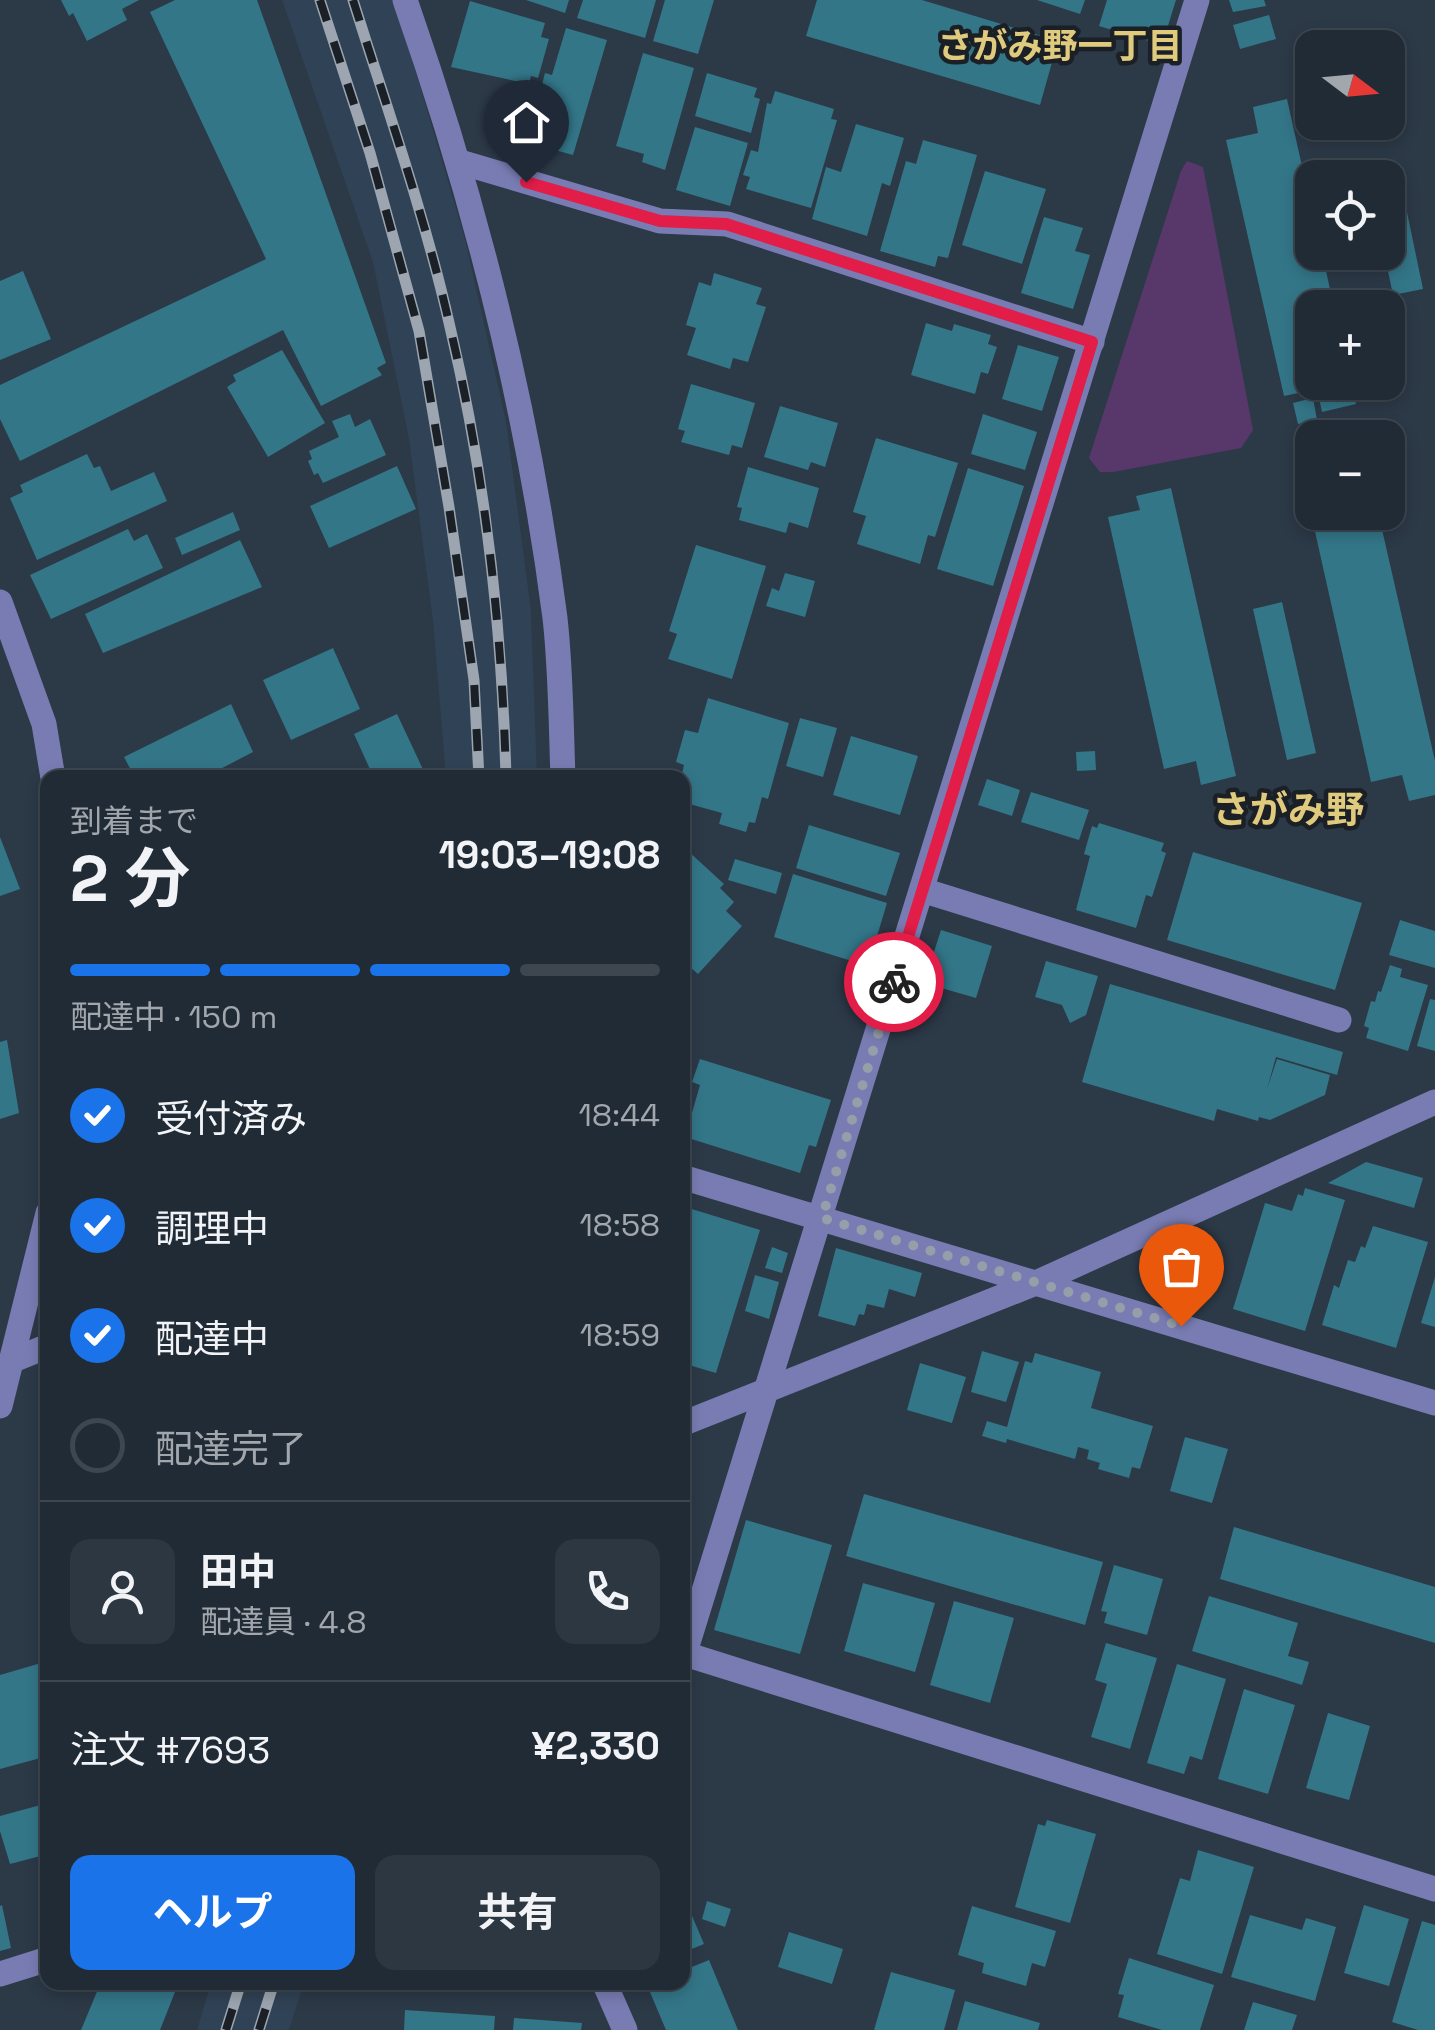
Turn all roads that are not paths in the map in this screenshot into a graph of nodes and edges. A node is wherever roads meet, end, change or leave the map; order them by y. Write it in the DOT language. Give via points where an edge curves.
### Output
graph roads {
  1 [pos="406,0"];
  2 [pos="1197,0"];
  3 [pos="460,162"];
  4 [pos="1092,342"];
  5 [pos="0,602"];
  6 [pos="44,724"];
  7 [pos="52,770"];
  8 [pos="66,770"];
  9 [pos="564,770"];
  10 [pos="922,890"];
  11 [pos="1338,1020"];
  12 [pos="1435,1102"];
  13 [pos="690,1178"];
  14 [pos="822,1218"];
  15 [pos="40,1238"];
  16 [pos="1036,1283"];
  17 [pos="9,1334"];
  18 [pos="40,1349"];
  19 [pos="12,1361"];
  20 [pos="769,1390"];
  21 [pos="1435,1403"];
  22 [pos="0,1406"];
  23 [pos="690,1421"];
  24 [pos="690,1639"];
  25 [pos="690,1660"];
  26 [pos="1435,1889"];
  27 [pos="40,1962"];
  28 [pos="0,1974"];
  29 [pos="607,1990"];
  30 [pos="624,2030"];
  1 -- 3 [label="street"];
  2 -- 4 [label="street"];
  3 -- 4 [label="street" via="660,221 726,224"];
  3 -- 9 [label="street" via="530,464 555,622"];
  4 -- 10 [label="street"];
  5 -- 6 [label="street"];
  6 -- 7 [label="street"];
  6 -- 8 [label="street"];
  10 -- 11 [label="street"];
  10 -- 14 [label="street"];
  12 -- 16 [label="street"];
  13 -- 14 [label="street"];
  14 -- 16 [label="street"];
  14 -- 20 [label="street"];
  15 -- 17 [label="street"];
  16 -- 20 [label="street"];
  16 -- 21 [label="street"];
  17 -- 19 [label="street"];
  18 -- 19 [label="street"];
  19 -- 22 [label="street"];
  20 -- 23 [label="street"];
  20 -- 24 [label="street"];
  25 -- 26 [label="street"];
  27 -- 28 [label="street"];
  29 -- 30 [label="street"];
}
